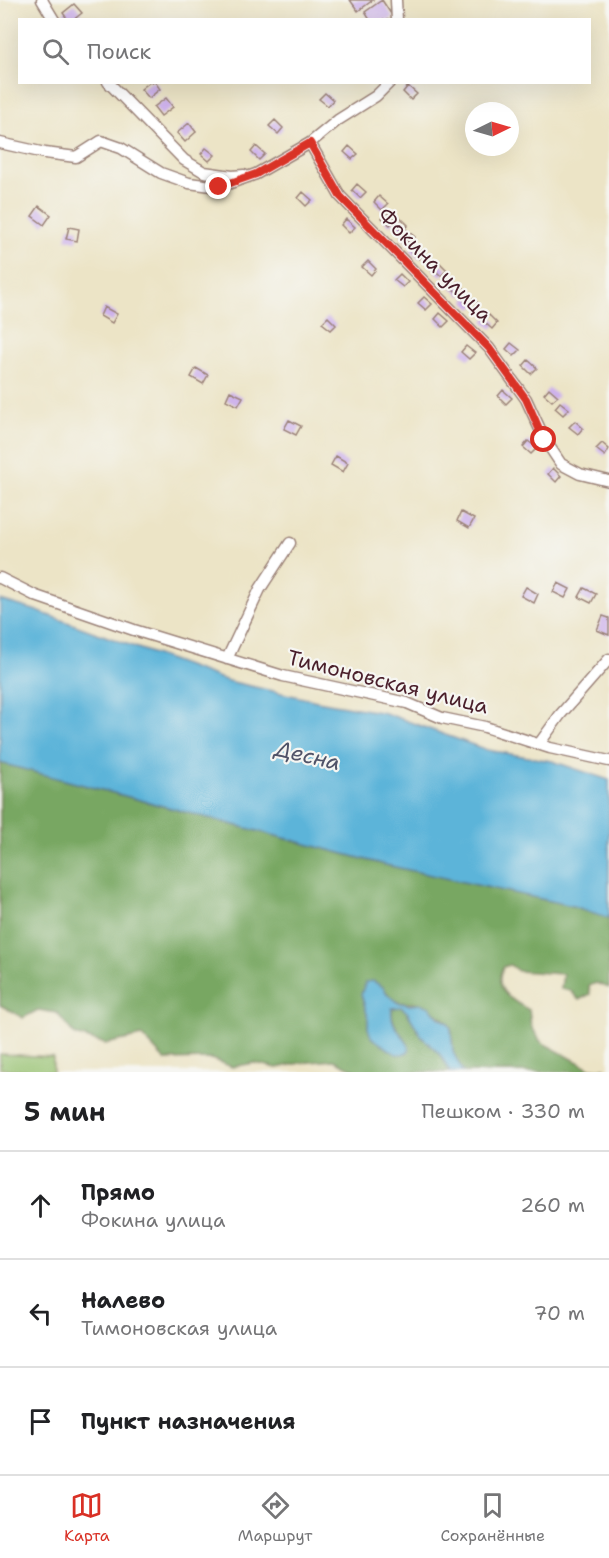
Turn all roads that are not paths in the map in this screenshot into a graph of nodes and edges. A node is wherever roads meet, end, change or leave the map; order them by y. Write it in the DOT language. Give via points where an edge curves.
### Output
graph roads {
  1 [pos="42,0"];
  2 [pos="396,0"];
  3 [pos="53,18"];
  4 [pos="398,18"];
  5 [pos="110,84"];
  6 [pos="388,84"];
  7 [pos="0,143"];
  8 [pos="310,143"];
  9 [pos="256,174"];
  10 [pos="609,481"];
  11 [pos="290,543"];
  12 [pos="0,578"];
  13 [pos="228,659"];
  14 [pos="609,659"];
  15 [pos="539,744"];
  16 [pos="609,761"];
  1 -- 3 [label="street"];
  2 -- 4 [label="street"];
  5 -- 9 [label="street" via="184,160 204,172"];
  6 -- 8 [label="street"];
  7 -- 9 [label="street" via="76,157 101,141 121,148 160,173 189,183 219,187"];
  8 -- 9 [label="street"];
  8 -- 10 [label="street, Фокина улица" via="340,196 489,348 526,399 544,440 561,464 580,474"];
  11 -- 13 [label="street" via="260,589"];
  12 -- 13 [label="street, Тимоновская улица" via="36,596"];
  13 -- 15 [label="street, Тимоновская улица" via="283,676 407,703 442,718"];
  14 -- 15 [label="street"];
  15 -- 16 [label="street, Тимоновская улица"];
}
